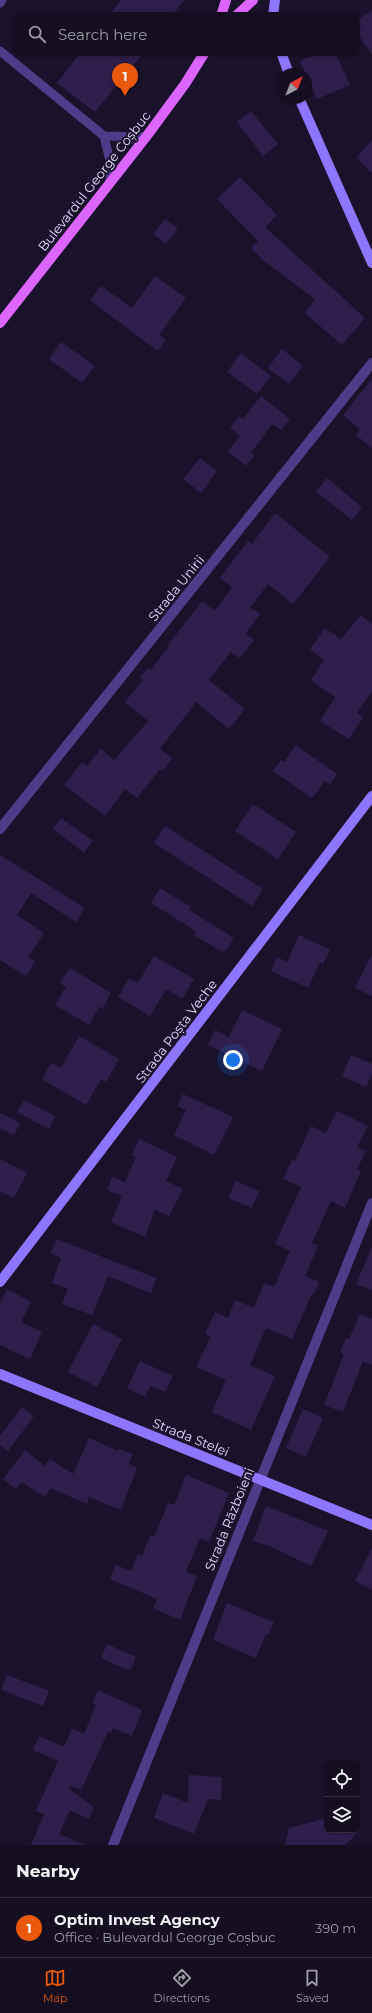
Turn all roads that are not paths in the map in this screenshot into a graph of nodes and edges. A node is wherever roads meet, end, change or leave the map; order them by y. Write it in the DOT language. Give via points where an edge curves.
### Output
graph roads {
  1 [pos="2,0"];
  2 [pos="226,0"];
  3 [pos="253,0"];
  4 [pos="275,0"];
  5 [pos="0,3"];
  6 [pos="222,12"];
  7 [pos="240,12"];
  8 [pos="274,12"];
  9 [pos="0,51"];
  10 [pos="202,56"];
  11 [pos="282,56"];
  12 [pos="287,68"];
  13 [pos="303,104"];
  14 [pos="104,136"];
  15 [pos="146,137"];
  16 [pos="110,183"];
  17 [pos="372,263"];
  18 [pos="0,323"];
  19 [pos="372,363"];
  20 [pos="372,796"];
  21 [pos="0,829"];
  22 [pos="372,1204"];
  23 [pos="0,1282"];
  24 [pos="0,1374"];
  25 [pos="259,1479"];
  26 [pos="372,1525"];
  27 [pos="113,1845"];
  1 -- 5 [label="lane"];
  2 -- 6 [label="main road"];
  3 -- 7 [label="main road"];
  4 -- 8 [label="street"];
  9 -- 14 [label="lane"];
  10 -- 15 [label="main road, Bulevardul George Coșbuc"];
  11 -- 12 [label="street"];
  13 -- 17 [label="street"];
  14 -- 15 [label="lane"];
  14 -- 16 [label="lane" via="111,165"];
  15 -- 16 [label="main road, Bulevardul George Coșbuc"];
  16 -- 18 [label="main road, Bulevardul George Coșbuc"];
  19 -- 21 [label="street, Strada Unirii"];
  20 -- 23 [label="street, Strada Poșta Veche"];
  22 -- 25 [label="street, Strada Războieni"];
  24 -- 25 [label="street, Strada Stelei"];
  25 -- 26 [label="street, Strada Stelei"];
  25 -- 27 [label="street, Strada Războieni"];
}
